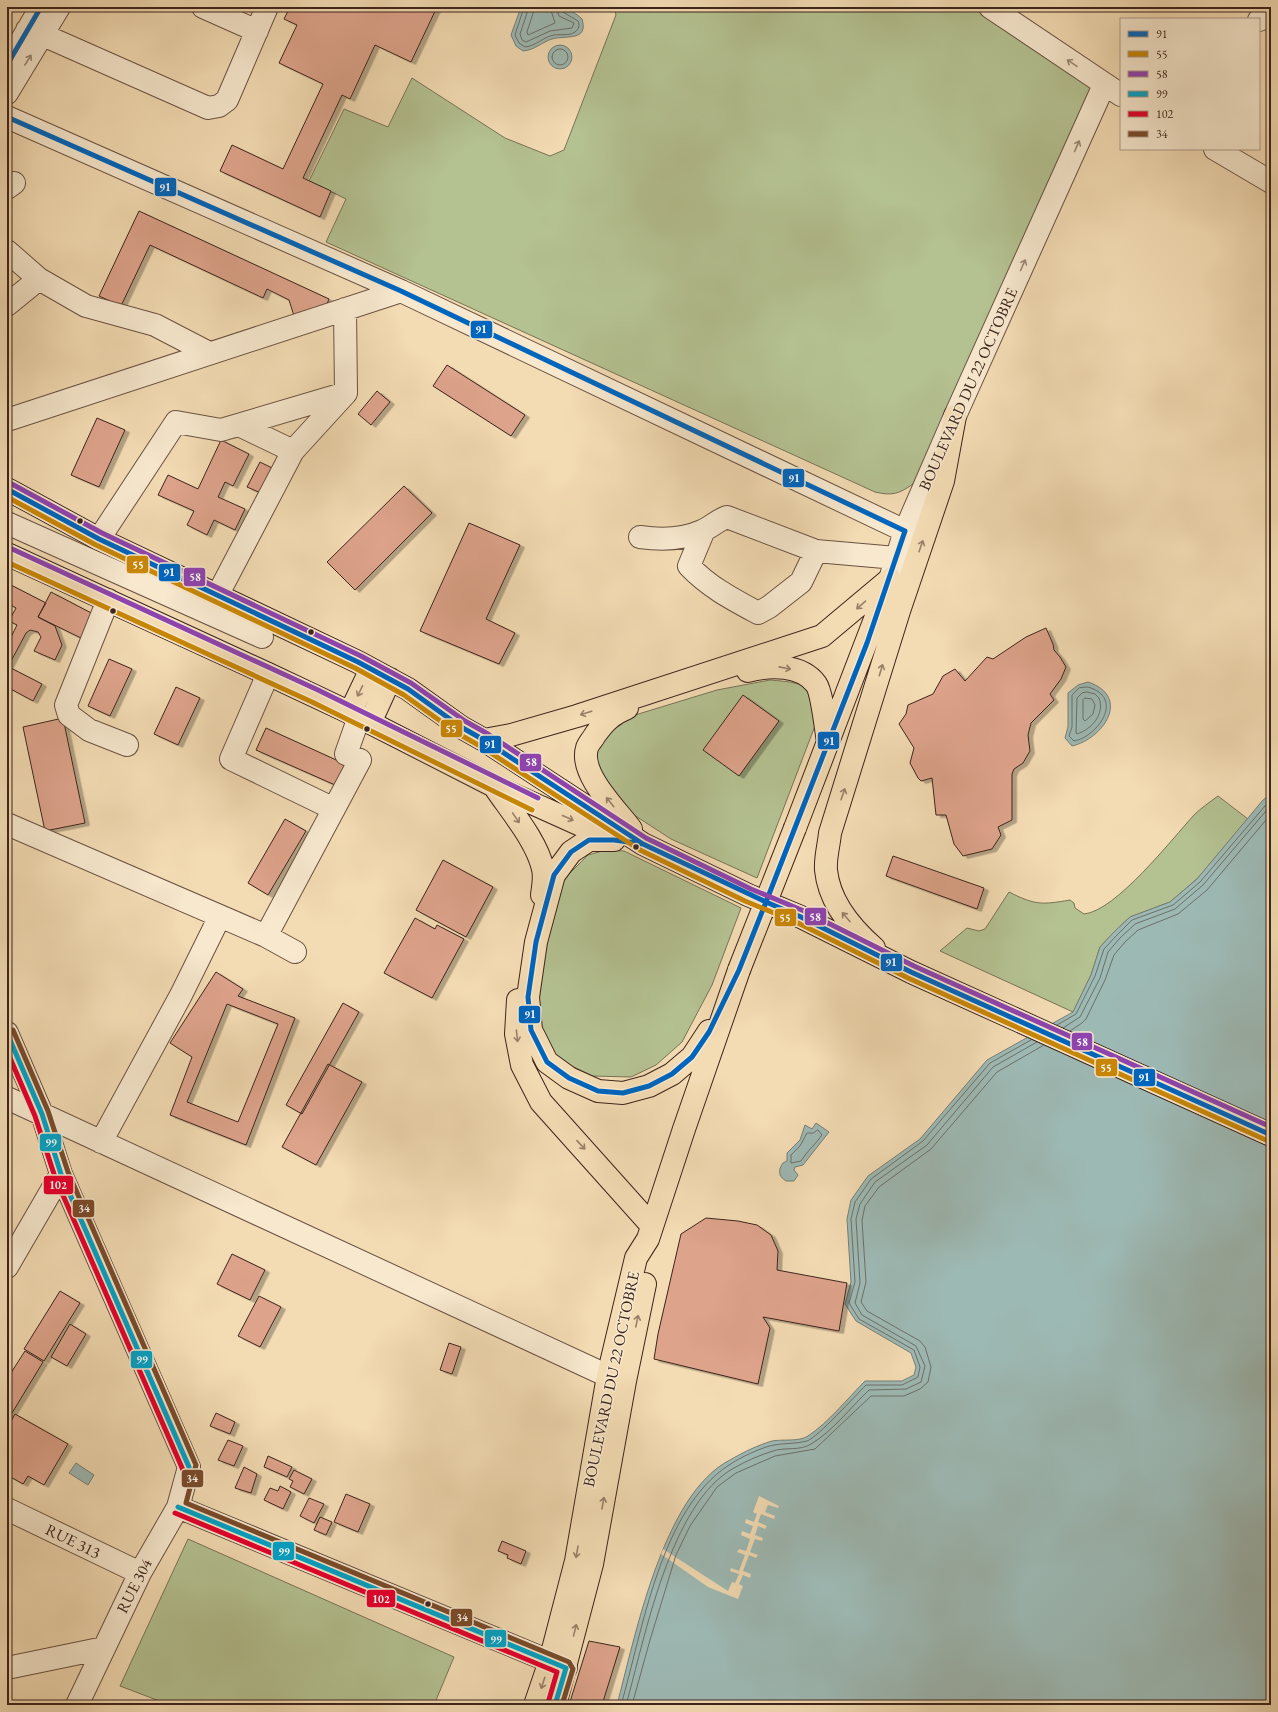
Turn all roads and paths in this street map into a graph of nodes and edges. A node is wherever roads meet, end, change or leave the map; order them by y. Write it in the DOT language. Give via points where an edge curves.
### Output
graph roads {
  1 [pos="41,7"];
  2 [pos="59,7"];
  3 [pos="203,7"];
  4 [pos="990,7"];
  5 [pos="260,14"];
  6 [pos="1271,15"];
  7 [pos="1260,20"];
  8 [pos="35,33"];
  9 [pos="7,65"];
  10 [pos="1115,86"];
  11 [pos="7,93"];
  12 [pos="7,117"];
  13 [pos="1217,150"];
  14 [pos="1271,182"];
  15 [pos="7,251"];
  16 [pos="39,279"];
  17 [pos="401,291"];
  18 [pos="7,305"];
  19 [pos="344,309"];
  20 [pos="209,353"];
  21 [pos="346,394"];
  22 [pos="955,416"];
  23 [pos="7,420"];
  24 [pos="239,425"];
  25 [pos="293,451"];
  26 [pos="7,489"];
  27 [pos="7,523"];
  28 [pos="704,530"];
  29 [pos="905,531"];
  30 [pos="640,537"];
  31 [pos="99,539"];
  32 [pos="816,551"];
  33 [pos="7,554"];
  34 [pos="896,558"];
  35 [pos="890,579"];
  36 [pos="217,596"];
  37 [pos="108,600"];
  38 [pos="262,637"];
  39 [pos="371,669"];
  40 [pos="268,674"];
  41 [pos="390,680"];
  42 [pos="360,718"];
  43 [pos="484,740"];
  44 [pos="828,742"];
  45 [pos="127,746"];
  46 [pos="494,786"];
  47 [pos="334,809"];
  48 [pos="7,824"];
  49 [pos="614,840"];
  50 [pos="643,844"];
  51 [pos="220,916"];
  52 [pos="266,936"];
  53 [pos="295,952"];
  54 [pos="903,967"];
  55 [pos="740,970"];
  56 [pos="7,1033"];
  57 [pos="7,1098"];
  58 [pos="42,1114"];
  59 [pos="1271,1135"];
  60 [pos="101,1142"];
  61 [pos="61,1174"];
  62 [pos="650,1233"];
  63 [pos="7,1267"];
  64 [pos="608,1376"];
  65 [pos="178,1507"];
  66 [pos="7,1509"];
  67 [pos="140,1573"];
  68 [pos="104,1648"];
  69 [pos="558,1664"];
  70 [pos="7,1668"];
  71 [pos="77,1705"];
  72 [pos="536,1705"];
  73 [pos="555,1705"];
  1 -- 8 [label="street"];
  2 -- 8 [label="street"];
  3 -- 5 [label="street"];
  10 -- 4 [label="street, BOULEVARD DU 22 OCTOBRE, one-way"];
  5 -- 8 [label="street" via="226,100 219,106 208,108"];
  6 -- 7 [label="street"];
  8 -- 9 [label="street"];
  11 -- 8 [label="street, one-way"];
  22 -- 10 [label="street, BOULEVARD DU 22 OCTOBRE, one-way"];
  12 -- 17 [label="street"];
  13 -- 14 [label="street"];
  15 -- 16 [label="street"];
  16 -- 18 [label="street"];
  16 -- 20 [label="street" via="86,306 155,325"];
  17 -- 19 [label="street"];
  17 -- 29 [label="street"];
  19 -- 20 [label="street"];
  19 -- 21 [label="street"];
  20 -- 23 [label="street"];
  21 -- 24 [label="street"];
  21 -- 25 [label="street"];
  22 -- 29 [label="street, BOULEVARD DU 22 OCTOBRE"];
  54 -- 22 [label="main road, one-way" via="872,946 841,912 829,889 826,869 830,833 899,611 943,481"];
  24 -- 25 [label="street"];
  24 -- 31 [label="street" via="221,430 176,422"];
  25 -- 36 [label="street"];
  26 -- 31 [label="main road"];
  27 -- 38 [label="street"];
  28 -- 30 [label="street" via="679,538"];
  28 -- 32 [label="street" via="727,517"];
  28 -- 32 [label="street" via="690,566 719,592 758,613 801,582"];
  29 -- 34 [label="street, BOULEVARD DU 22 OCTOBRE"];
  31 -- 36 [label="main road"];
  32 -- 34 [label="street"];
  33 -- 37 [label="main road"];
  34 -- 35 [label="street, BOULEVARD DU 22 OCTOBRE"];
  35 -- 43 [label="main road, one-way" via="822,636 577,716"];
  35 -- 44 [label="main road, BOULEVARD DU 22 OCTOBRE"];
  36 -- 39 [label="main road" via="298,632"];
  37 -- 40 [label="main road"];
  37 -- 45 [label="street" via="66,705 69,715 89,730"];
  39 -- 41 [label="main road"];
  39 -- 42 [label="main road, one-way"];
  40 -- 42 [label="main road"];
  40 -- 47 [label="street" via="231,759"];
  41 -- 42 [label="main road"];
  41 -- 43 [label="main road" via="408,689 461,727"];
  42 -- 46 [label="main road"];
  42 -- 47 [label="street" via="346,754 360,760"];
  43 -- 50 [label="main road"];
  50 -- 44 [label="main road, one-way" via="598,787 586,761 587,748 603,723 615,713 639,703 757,668 782,667 803,673 817,685"];
  44 -- 55 [label="main road, BOULEVARD DU 22 OCTOBRE, bridge"];
  46 -- 49 [label="main road, one-way"];
  46 -- 62 [label="main road, one-way" via="531,841 544,871 542,894 528,940 518,990 516,1034 522,1064 541,1102"];
  47 -- 52 [label="street"];
  48 -- 51 [label="street"];
  49 -- 50 [label="main road"];
  49 -- 55 [label="main road" via="589,840 571,852 554,875 536,942 528,997 531,1030 547,1062 569,1078 598,1091 623,1093 649,1086 672,1074 692,1057"];
  50 -- 54 [label="main road"];
  51 -- 52 [label="street"];
  51 -- 60 [label="street" via="181,995"];
  52 -- 53 [label="street"];
  54 -- 59 [label="main road"];
  55 -- 62 [label="main road, BOULEVARD DU 22 OCTOBRE" via="688,1115"];
  56 -- 58 [label="street"];
  57 -- 58 [label="street"];
  58 -- 60 [label="street"];
  58 -- 61 [label="street"];
  60 -- 64 [label="street"];
  61 -- 63 [label="street"];
  61 -- 65 [label="street, RUE 304" via="189,1467"];
  62 -- 64 [label="main road, BOULEVARD DU 22 OCTOBRE" via="636,1258"];
  69 -- 62 [label="main road, one-way" via="592,1564 650,1261"];
  64 -- 69 [label="main road, BOULEVARD DU 22 OCTOBRE, one-way"];
  65 -- 67 [label="street, RUE 304"];
  65 -- 69 [label="street"];
  66 -- 67 [label="street, RUE 313"];
  67 -- 68 [label="street, RUE 304"];
  68 -- 70 [label="street"];
  68 -- 71 [label="street, RUE 304"];
  69 -- 72 [label="main road, BOULEVARD DU 22 OCTOBRE, one-way"];
  69 -- 73 [label="main road"];
}
